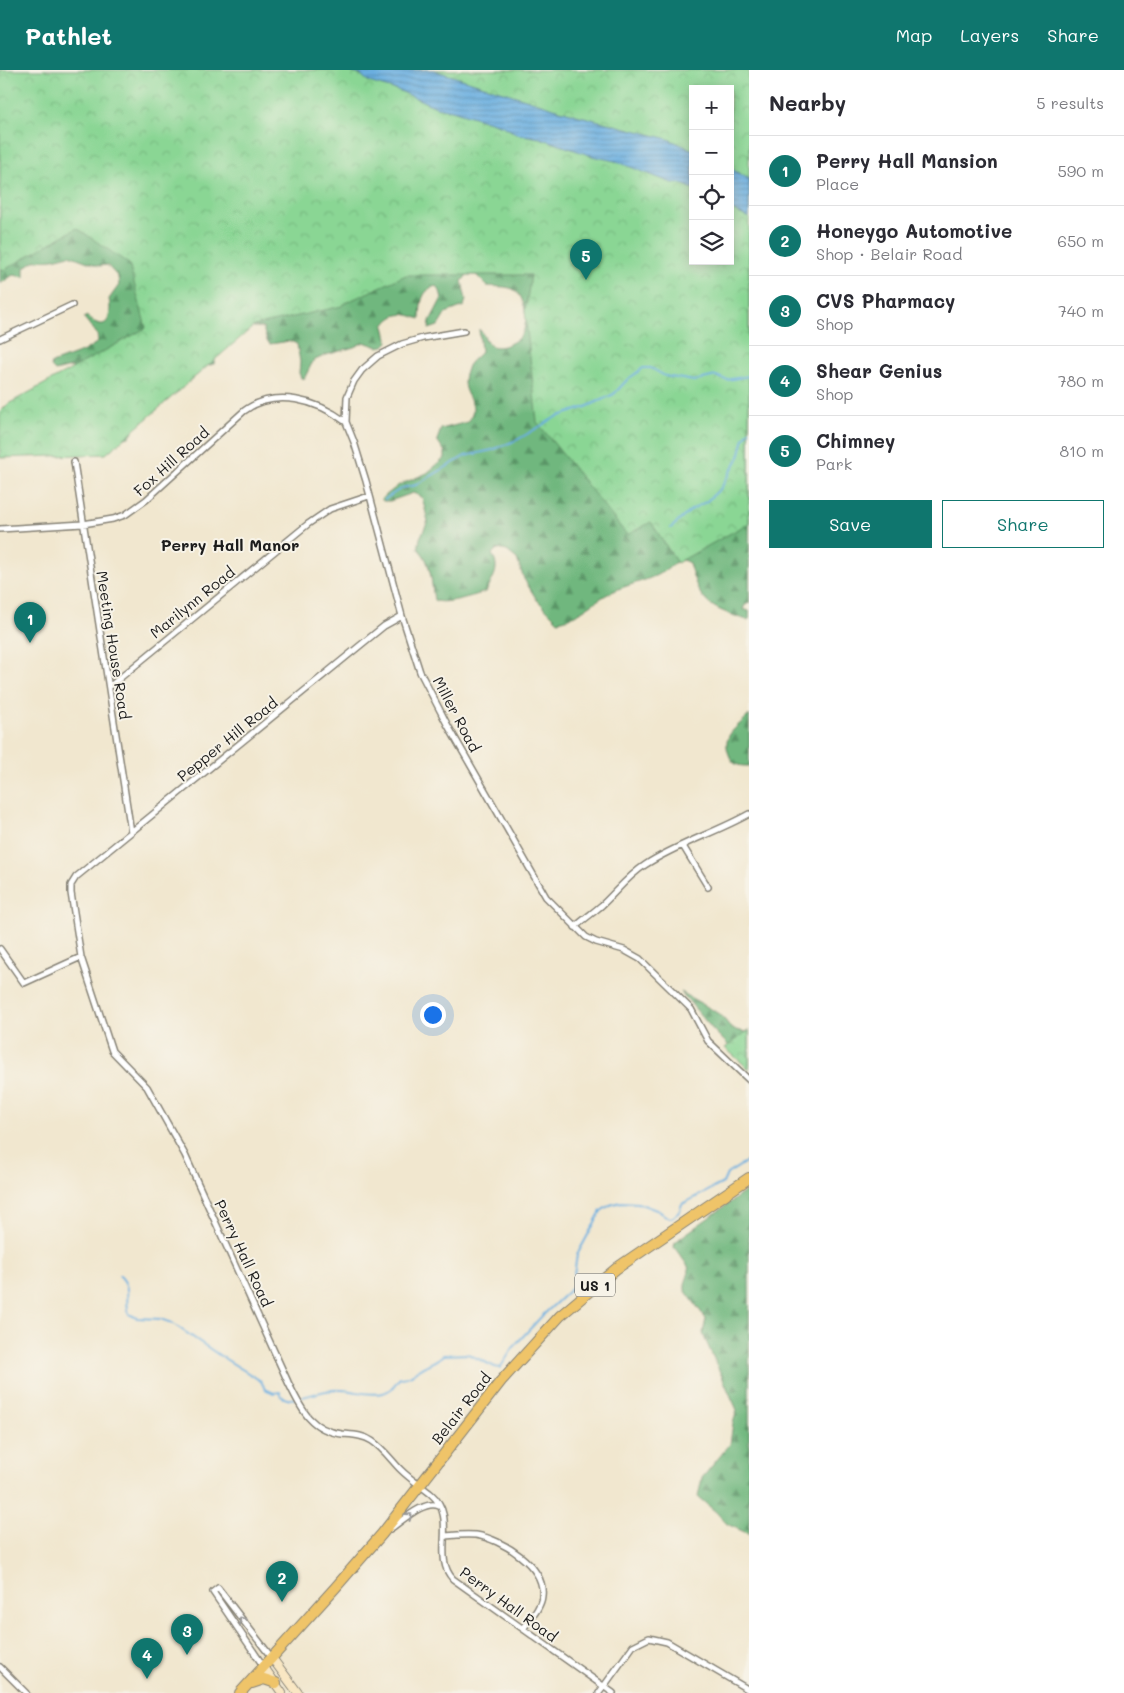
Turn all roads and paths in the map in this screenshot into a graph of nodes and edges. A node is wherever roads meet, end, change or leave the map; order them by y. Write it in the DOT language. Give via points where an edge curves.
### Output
graph roads {
  1 [pos="72,305"];
  2 [pos="464,331"];
  3 [pos="0,339"];
  4 [pos="346,422"];
  5 [pos="74,462"];
  6 [pos="369,496"];
  7 [pos="83,524"];
  8 [pos="0,529"];
  9 [pos="402,616"];
  10 [pos="109,686"];
  11 [pos="749,814"];
  12 [pos="131,832"];
  13 [pos="683,846"];
  14 [pos="72,885"];
  15 [pos="708,888"];
  16 [pos="575,926"];
  17 [pos="0,949"];
  18 [pos="81,957"];
  19 [pos="749,1080"];
  20 [pos="747,1178"];
  21 [pos="419,1486"];
  22 [pos="439,1506"];
  23 [pos="382,1534"];
  24 [pos="445,1536"];
  25 [pos="523,1629"];
  26 [pos="272,1658"];
  27 [pos="0,1667"];
  28 [pos="264,1667"];
  29 [pos="276,1683"];
  30 [pos="604,1686"];
  31 [pos="243,1689"];
  32 [pos="749,1690"];
  33 [pos="26,1693"];
  34 [pos="282,1693"];
  35 [pos="298,1693"];
  36 [pos="600,1693"];
  37 [pos="613,1693"];
  1 -- 3 [label="street"];
  2 -- 4 [label="street, Miller Road" via="402,344 371,362 354,381 347,397"];
  4 -- 6 [label="street, Miller Road"];
  4 -- 7 [label="street, Fox Hill Road" via="299,400 275,398 254,404 134,510 113,520"];
  5 -- 7 [label="street, Meeting House Road"];
  6 -- 9 [label="street, Miller Road"];
  6 -- 10 [label="street, Marilynn Road" via="343,503 320,515"];
  7 -- 8 [label="street, Fox Hill Road"];
  7 -- 10 [label="street, Meeting House Road"];
  9 -- 12 [label="street, Pepper Hill Road" via="384,626"];
  9 -- 16 [label="street, Miller Road" via="420,672 447,724 546,897"];
  10 -- 12 [label="street, Meeting House Road"];
  11 -- 13 [label="street"];
  12 -- 14 [label="street, Pepper Hill Road" via="76,877"];
  13 -- 15 [label="street"];
  13 -- 16 [label="street" via="643,866"];
  14 -- 18 [label="street, Perry Hall Road"];
  16 -- 19 [label="street, Miller Road" via="586,937 640,959 695,1015 708,1041"];
  17 -- 18 [label="street" via="24,983"];
  18 -- 21 [label="street, Perry Hall Road" via="112,1051 147,1087 186,1156 305,1414 316,1426 370,1440"];
  20 -- 21 [label="highway, Belair Road / US 1" via="617,1268 560,1316 501,1381"];
  21 -- 22 [label="street, Perry Hall Road" via="431,1494"];
  21 -- 23 [label="highway, Belair Road / US 1"];
  23 -- 22 [label="street, one-way" via="420,1508 431,1504"];
  22 -- 24 [label="street, Perry Hall Road" via="444,1515"];
  23 -- 26 [label="highway, Belair Road / US 1"];
  24 -- 25 [label="street, Perry Hall Road" via="444,1562 449,1575"];
  24 -- 25 [label="street" via="470,1535 490,1539 534,1568 542,1583 542,1596 538,1608"];
  25 -- 30 [label="street, Perry Hall Road"];
  26 -- 28 [label="highway, Belair Road / US 1"];
  26 -- 28 [label="street, one-way" via="218,1588 213,1592"];
  26 -- 35 [label="main road"];
  27 -- 33 [label="street"];
  28 -- 29 [label="main road"];
  28 -- 31 [label="highway, Belair Road / US 1"];
  29 -- 31 [label="highway" via="264,1679"];
  29 -- 34 [label="main road"];
  30 -- 32 [label="street" via="634,1646 644,1639 656,1638"];
  30 -- 36 [label="street"];
  30 -- 37 [label="street, Perry Hall Road"];
}
